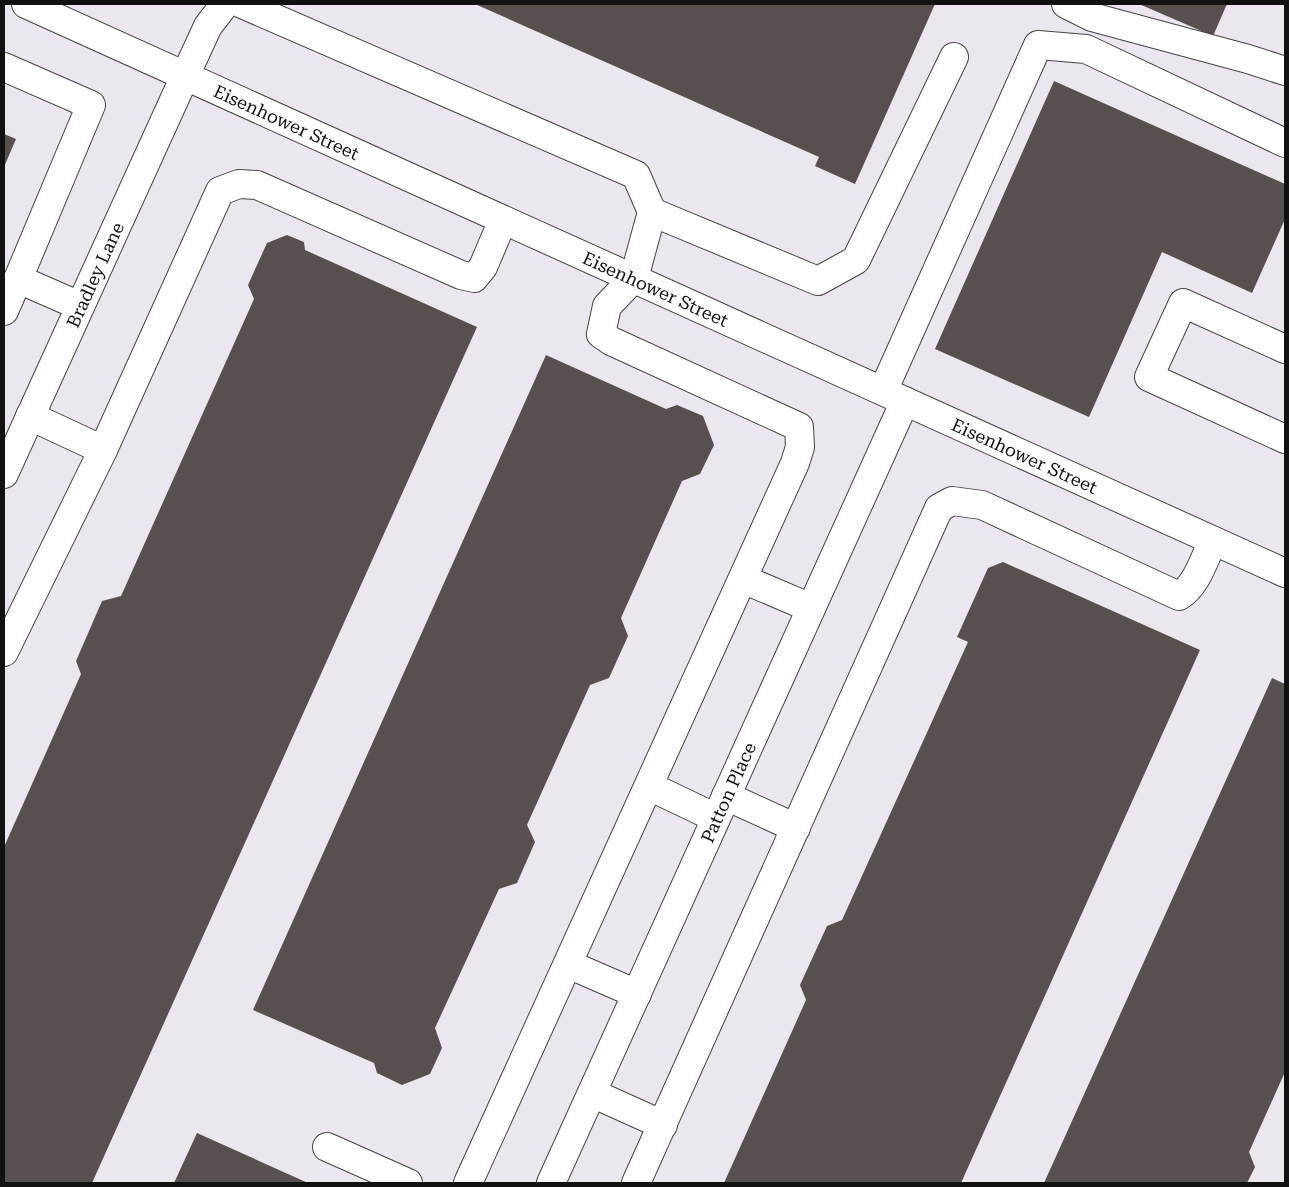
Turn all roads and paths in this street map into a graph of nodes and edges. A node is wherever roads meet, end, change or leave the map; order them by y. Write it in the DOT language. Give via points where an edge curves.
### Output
graph roads {
  1 [pos="26,4"];
  2 [pos="225,4"];
  3 [pos="242,4"];
  4 [pos="1066,4"];
  5 [pos="954,58"];
  6 [pos="4,67"];
  7 [pos="1285,71"];
  8 [pos="185,76"];
  9 [pos="1285,143"];
  10 [pos="652,212"];
  11 [pos="503,220"];
  12 [pos="634,278"];
  13 [pos="18,279"];
  14 [pos="80,306"];
  15 [pos="4,311"];
  16 [pos="1285,349"];
  17 [pos="894,396"];
  18 [pos="30,416"];
  19 [pos="1285,439"];
  20 [pos="103,450"];
  21 [pos="4,474"];
  22 [pos="1213,541"];
  23 [pos="1285,573"];
  24 [pos="743,579"];
  25 [pos="811,608"];
  26 [pos="4,652"];
  27 [pos="648,786"];
  28 [pos="721,807"];
  29 [pos="796,828"];
  30 [pos="568,964"];
  31 [pos="637,994"];
  32 [pos="592,1093"];
  33 [pos="662,1125"];
  34 [pos="327,1147"];
  35 [pos="408,1183"];
  36 [pos="468,1183"];
  37 [pos="551,1183"];
  38 [pos="636,1183"];
  1 -- 8 [label="street, Eisenhower Street"];
  2 -- 8 [label="street, Bradley Lane" via="208,26"];
  3 -- 10 [label="street" via="636,175"];
  4 -- 7 [label="street" via="1092,17"];
  5 -- 10 [label="street" via="856,260 818,281"];
  6 -- 13 [label="street" via="91,105"];
  8 -- 11 [label="street, Eisenhower Street"];
  8 -- 14 [label="street, Bradley Lane"];
  9 -- 17 [label="street, Patton Place" via="1086,49 1038,45"];
  10 -- 12 [label="street"];
  11 -- 12 [label="street, Eisenhower Street"];
  11 -- 20 [label="street" via="484,267 474,278 460,275 257,185 239,184 220,191"];
  12 -- 17 [label="street, Eisenhower Street"];
  12 -- 24 [label="street" via="607,306 601,334 800,427 800,447 795,463"];
  13 -- 14 [label="street"];
  13 -- 15 [label="street"];
  14 -- 18 [label="street, Bradley Lane"];
  16 -- 19 [label="street" via="1183,303 1149,377"];
  17 -- 22 [label="street, Eisenhower Street"];
  17 -- 25 [label="street, Patton Place"];
  18 -- 20 [label="street"];
  18 -- 21 [label="street, Bradley Lane"];
  20 -- 26 [label="street"];
  22 -- 23 [label="street, Eisenhower Street"];
  22 -- 29 [label="street" via="1193,583 1180,596 982,505 952,501 939,508"];
  24 -- 25 [label="street"];
  24 -- 27 [label="street"];
  25 -- 28 [label="street, Patton Place"];
  27 -- 28 [label="street"];
  27 -- 30 [label="street"];
  28 -- 29 [label="street"];
  28 -- 31 [label="street, Patton Place"];
  29 -- 33 [label="street"];
  30 -- 31 [label="street"];
  30 -- 36 [label="street"];
  31 -- 32 [label="street, Patton Place"];
  32 -- 33 [label="street"];
  32 -- 37 [label="street, Patton Place"];
  33 -- 38 [label="street"];
  34 -- 35 [label="street"];
}
